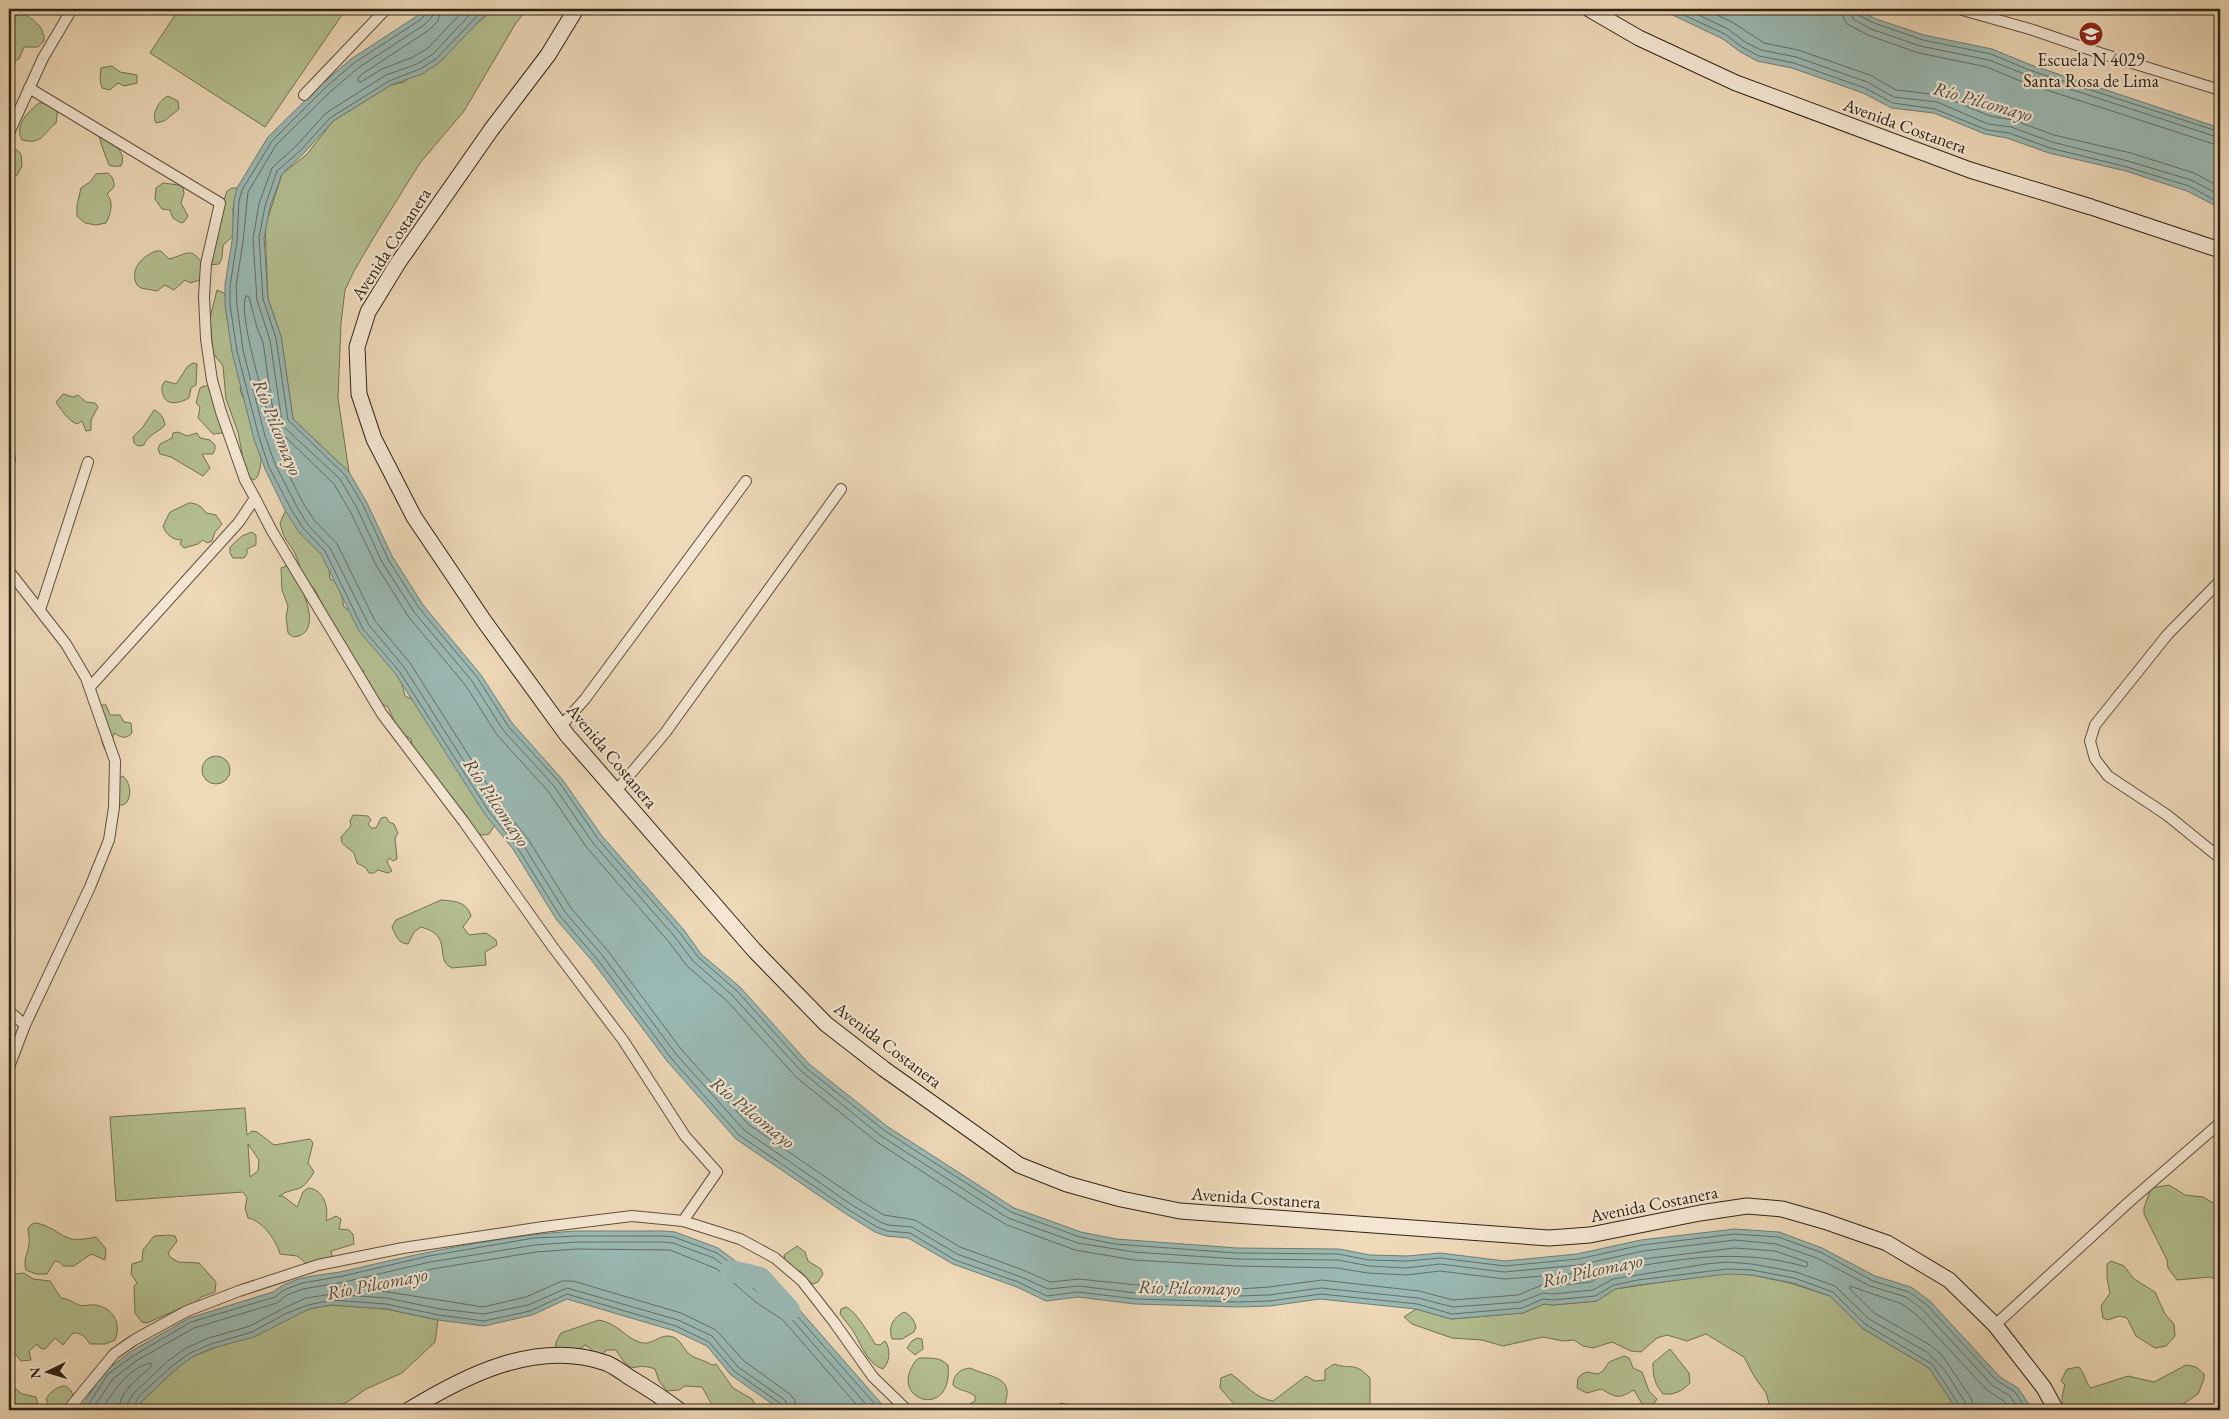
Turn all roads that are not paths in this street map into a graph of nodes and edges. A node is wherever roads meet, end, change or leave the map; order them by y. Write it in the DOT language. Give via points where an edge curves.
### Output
graph roads {
  1 [pos="72,9"];
  2 [pos="386,9"];
  3 [pos="576,9"];
  4 [pos="1589,9"];
  5 [pos="1959,9"];
  6 [pos="29,88"];
  7 [pos="2220,90"];
  8 [pos="304,95"];
  9 [pos="9,133"];
  10 [pos="2220,250"];
  11 [pos="88,462"];
  12 [pos="746,481"];
  13 [pos="840,489"];
  14 [pos="255,498"];
  15 [pos="9,571"];
  16 [pos="2220,581"];
  17 [pos="40,610"];
  18 [pos="90,687"];
  19 [pos="561,726"];
  20 [pos="616,791"];
  21 [pos="2220,858"];
  22 [pos="9,1011"];
  23 [pos="25,1025"];
  24 [pos="9,1067"];
  25 [pos="2220,1123"];
  26 [pos="682,1221"];
  27 [pos="1995,1325"];
  28 [pos="68,1410"];
  29 [pos="409,1410"];
  30 [pos="680,1410"];
  31 [pos="907,1410"];
  32 [pos="2056,1410"];
  1 -- 6 [label="street"];
  2 -- 8 [label="street"];
  3 -- 19 [label="street, Avenida Costanera" via="548,55 491,130 398,264 368,312 357,347 359,394 374,439 414,517 484,621"];
  4 -- 10 [label="street, Avenida Costanera" via="1639,38 1736,83 1970,170 2091,206"];
  5 -- 7 [label="street"];
  6 -- 9 [label="street"];
  6 -- 14 [label="street" via="220,203 206,264 206,339 221,412"];
  11 -- 17 [label="street"];
  12 -- 19 [label="street"];
  13 -- 20 [label="street" via="664,733"];
  14 -- 18 [label="street" via="239,522"];
  14 -- 26 [label="street" via="382,714 623,1040 685,1136 717,1172"];
  15 -- 17 [label="street"];
  16 -- 21 [label="street" via="2168,634 2095,725 2090,741 2095,759 2108,776 2167,815"];
  17 -- 18 [label="street" via="66,644"];
  18 -- 23 [label="street" via="115,761 109,840"];
  19 -- 20 [label="street, Avenida Costanera"];
  20 -- 27 [label="street, Avenida Costanera" via="754,950 826,1024 1019,1164 1067,1184 1180,1211 1549,1238 1590,1236 1747,1206 1782,1209 1887,1243 1949,1280"];
  22 -- 23 [label="street"];
  23 -- 24 [label="street"];
  25 -- 27 [label="street"];
  26 -- 28 [label="street" via="632,1216 606,1219 412,1247 318,1265 187,1312 134,1340 114,1354"];
  26 -- 31 [label="street" via="740,1239 775,1258 802,1281 873,1377"];
  27 -- 32 [label="street, Avenida Costanera" via="2044,1388"];
  29 -- 30 [label="street" via="450,1386 504,1364 535,1356 573,1356 607,1363"];
}
